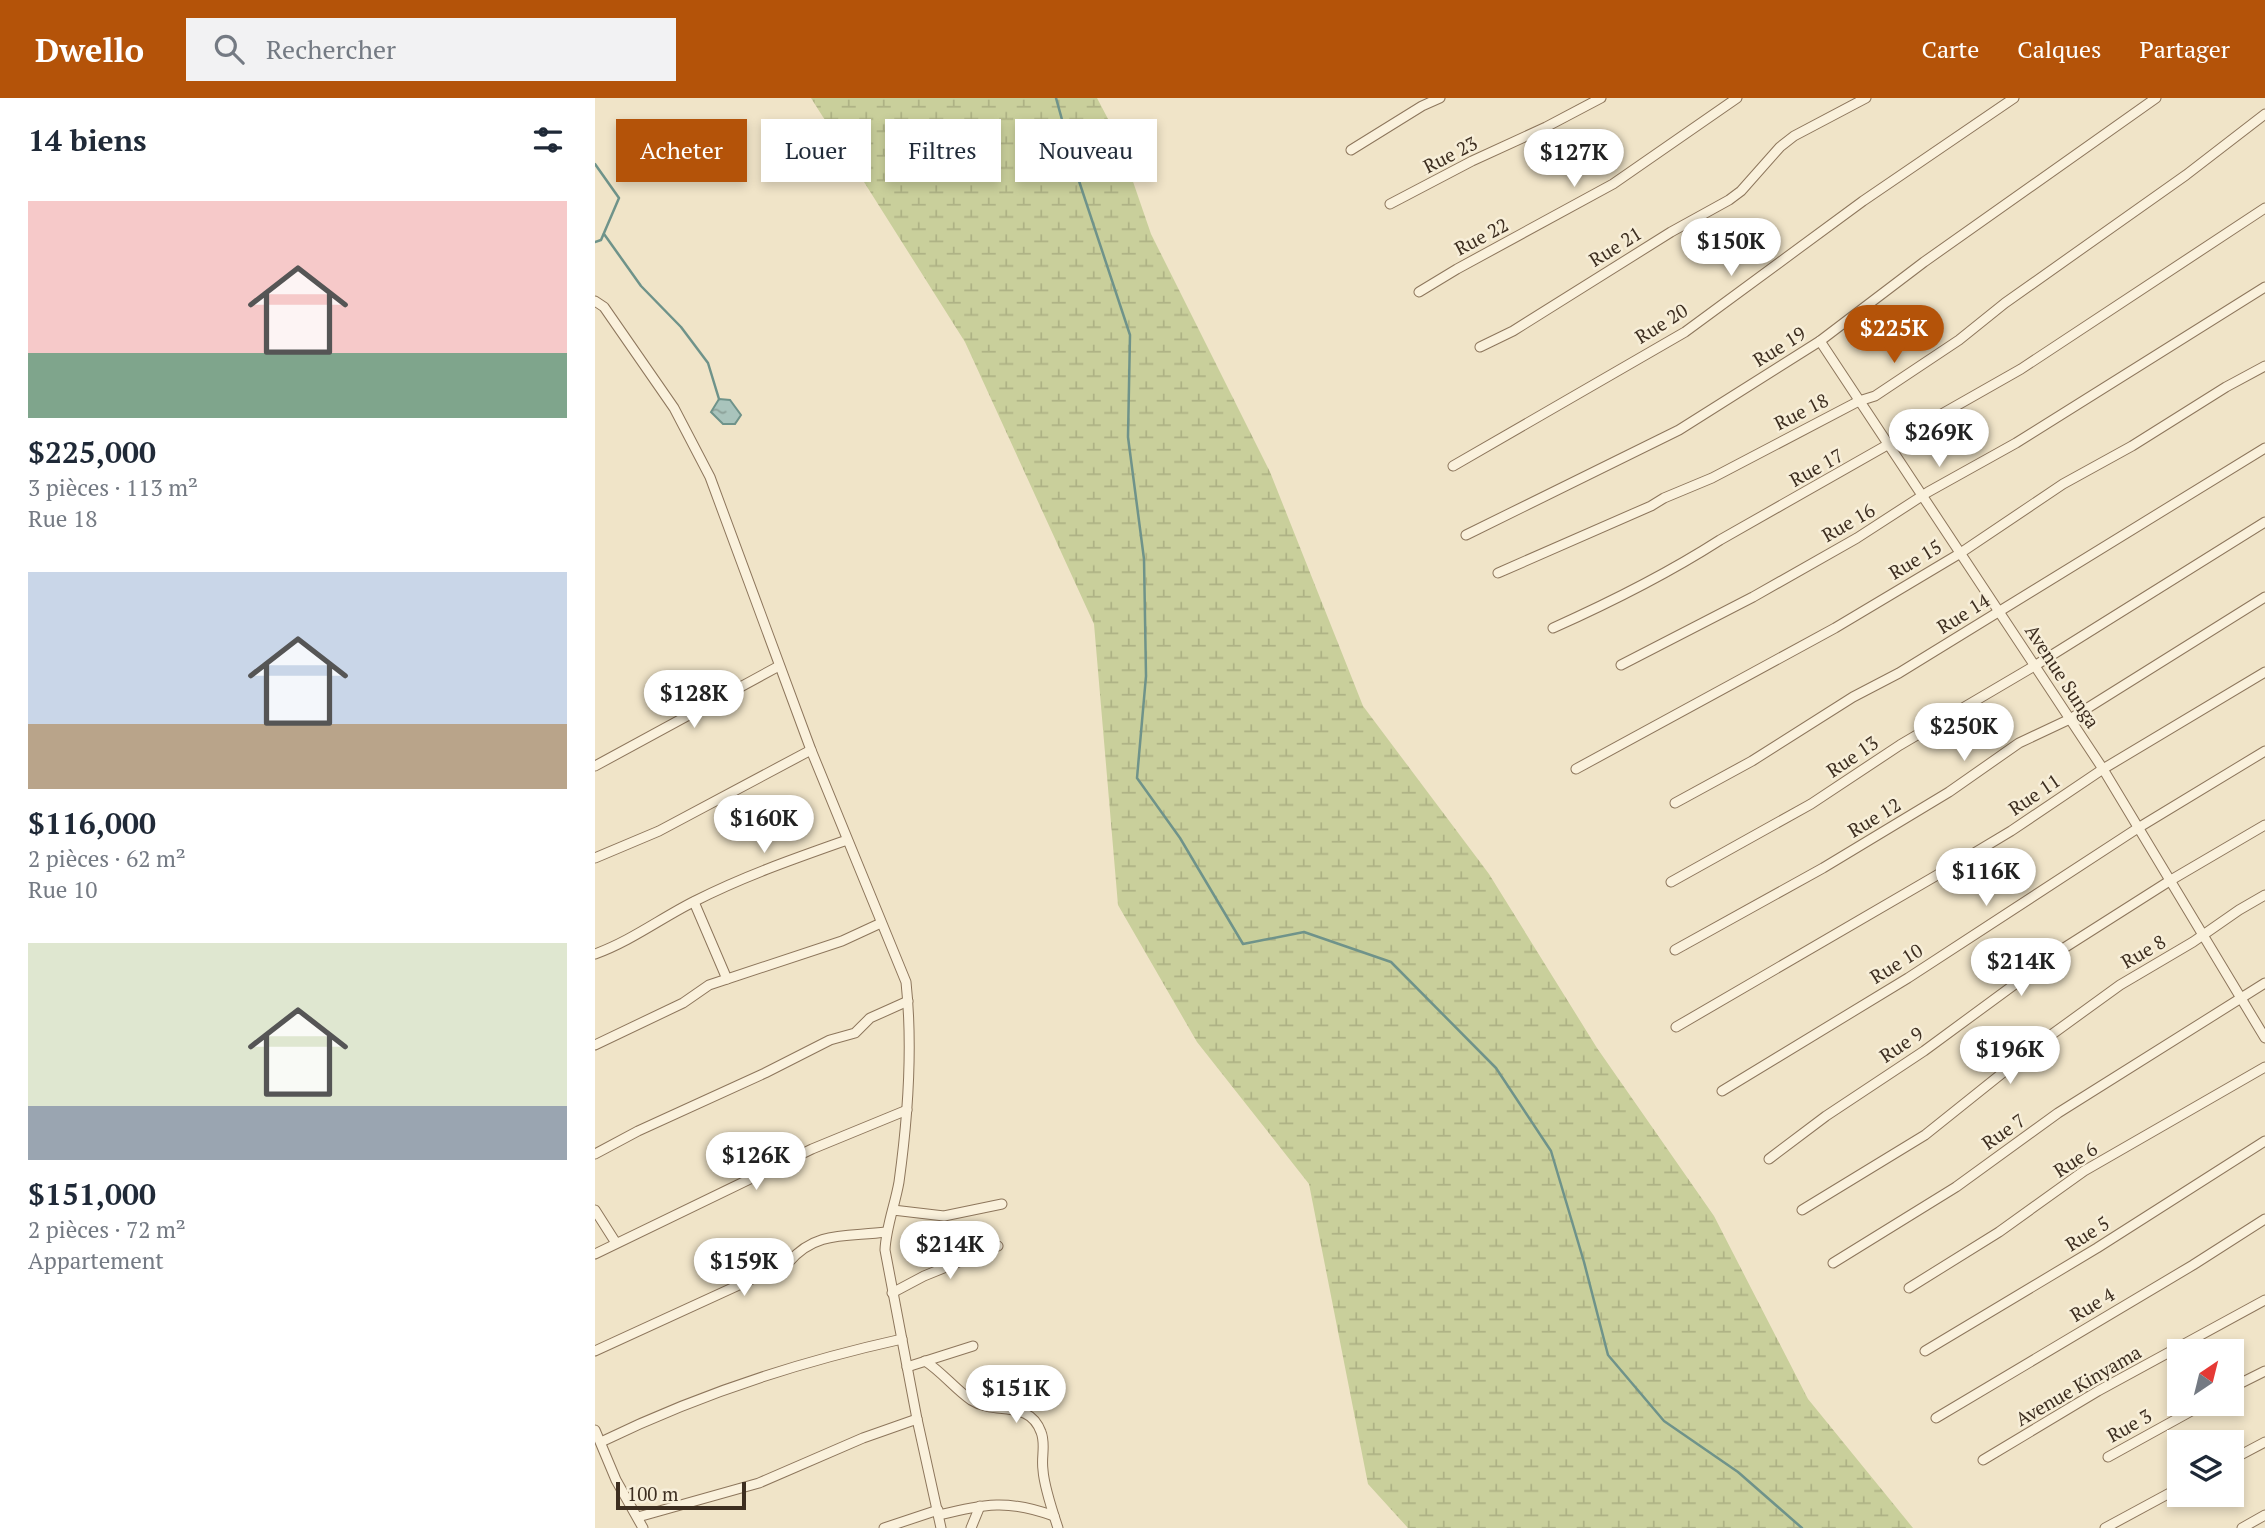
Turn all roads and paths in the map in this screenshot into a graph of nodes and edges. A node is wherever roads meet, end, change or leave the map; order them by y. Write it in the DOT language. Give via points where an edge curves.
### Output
graph roads {
  1 [pos="1440,98"];
  2 [pos="1601,98"];
  3 [pos="1737,98"];
  4 [pos="1866,98"];
  5 [pos="2014,98"];
  6 [pos="2156,98"];
  7 [pos="2265,114"];
  8 [pos="1352,150"];
  9 [pos="1390,204"];
  10 [pos="2265,208"];
  11 [pos="2265,287"];
  12 [pos="1419,292"];
  13 [pos="595,301"];
  14 [pos="1820,341"];
  15 [pos="1480,347"];
  16 [pos="2265,366"];
  17 [pos="1859,401"];
  18 [pos="1889,445"];
  19 [pos="2265,448"];
  20 [pos="1453,466"];
  21 [pos="1921,497"];
  22 [pos="2265,522"];
  23 [pos="1465,534"];
  24 [pos="1959,554"];
  25 [pos="1498,573"];
  26 [pos="2265,597"];
  27 [pos="2000,611"];
  28 [pos="1553,628"];
  29 [pos="1621,665"];
  30 [pos="2036,665"];
  31 [pos="779,666"];
  32 [pos="2265,672"];
  33 [pos="2070,719"];
  34 [pos="811,750"];
  35 [pos="2265,751"];
  36 [pos="595,766"];
  37 [pos="1576,769"];
  38 [pos="2103,769"];
  39 [pos="1675,803"];
  40 [pos="2265,825"];
  41 [pos="2139,828"];
  42 [pos="847,840"];
  43 [pos="595,858"];
  44 [pos="2171,880"];
  45 [pos="1671,882"];
  46 [pos="2265,895"];
  47 [pos="694,902"];
  48 [pos="881,923"];
  49 [pos="2203,936"];
  50 [pos="1675,950"];
  51 [pos="595,954"];
  52 [pos="727,979"];
  53 [pos="2265,983"];
  54 [pos="2242,997"];
  55 [pos="908,1001"];
  56 [pos="1676,1027"];
  57 [pos="2265,1038"];
  58 [pos="595,1045"];
  59 [pos="2265,1067"];
  60 [pos="1722,1091"];
  61 [pos="907,1110"];
  62 [pos="2265,1141"];
  63 [pos="595,1154"];
  64 [pos="1769,1159"];
  65 [pos="1002,1204"];
  66 [pos="595,1210"];
  67 [pos="893,1210"];
  68 [pos="1802,1210"];
  69 [pos="2265,1219"];
  70 [pos="886,1232"];
  71 [pos="616,1243"];
  72 [pos="998,1246"];
  73 [pos="595,1254"];
  74 [pos="1833,1263"];
  75 [pos="1909,1289"];
  76 [pos="892,1293"];
  77 [pos="2265,1300"];
  78 [pos="902,1339"];
  79 [pos="973,1346"];
  80 [pos="595,1351"];
  81 [pos="1925,1351"];
  82 [pos="925,1361"];
  83 [pos="907,1367"];
  84 [pos="2265,1371"];
  85 [pos="2244,1382"];
  86 [pos="2181,1416"];
  87 [pos="1936,1418"];
  88 [pos="917,1419"];
  89 [pos="595,1430"];
  90 [pos="2265,1442"];
  91 [pos="600,1449"];
  92 [pos="2244,1453"];
  93 [pos="2108,1457"];
  94 [pos="1983,1461"];
  95 [pos="2167,1494"];
  96 [pos="980,1506"];
  97 [pos="938,1513"];
  98 [pos="1054,1516"];
  99 [pos="2265,1516"];
  100 [pos="638,1517"];
  101 [pos="941,1527"];
  102 [pos="643,1528"];
  103 [pos="884,1528"];
  104 [pos="971,1528"];
  105 [pos="1058,1528"];
  106 [pos="2105,1528"];
  107 [pos="2242,1528"];
  1 -- 8 [label="street"];
  2 -- 9 [label="street, Rue 23"];
  3 -- 12 [label="street, Rue 22" via="1613,184"];
  4 -- 15 [label="street, Rue 21" via="1794,136 1728,200"];
  5 -- 20 [label="street, Rue 20" via="1863,201 1685,332"];
  6 -- 14 [label="street, Rue 19"];
  7 -- 17 [label="street, Rue 18" via="1959,340 1875,396"];
  10 -- 18 [label="street, Rue 17" via="2021,369"];
  11 -- 21 [label="street, Rue 16" via="2017,443"];
  13 -- 31 [label="street" via="604,307 674,408 710,477"];
  14 -- 17 [label="street, Avenue Sunga"];
  14 -- 23 [label="street, Rue 19" via="1679,430"];
  16 -- 24 [label="street, Rue 15" via="2063,484"];
  17 -- 18 [label="street, Avenue Sunga"];
  17 -- 25 [label="street, Rue 18" via="1704,482"];
  18 -- 21 [label="street, Avenue Sunga"];
  18 -- 28 [label="street, Rue 17" via="1655,579"];
  19 -- 27 [label="street, Rue 14"];
  21 -- 24 [label="street, Avenue Sunga"];
  21 -- 29 [label="street, Rue 16" via="1753,597"];
  22 -- 30 [label="street, Rue 13"];
  24 -- 27 [label="street, Avenue Sunga"];
  24 -- 37 [label="street, Rue 15" via="1823,635"];
  26 -- 33 [label="street, Rue 12"];
  27 -- 30 [label="street, Avenue Sunga"];
  27 -- 39 [label="street, Rue 14"];
  30 -- 33 [label="street, Avenue Sunga"];
  30 -- 45 [label="street, Rue 13" via="1811,804"];
  31 -- 34 [label="street"];
  31 -- 36 [label="street"];
  32 -- 38 [label="street, Rue 11"];
  33 -- 38 [label="street, Avenue Sunga"];
  33 -- 50 [label="street, Rue 12" via="2036,733 1823,868"];
  34 -- 42 [label="street"];
  34 -- 43 [label="street" via="659,831"];
  35 -- 41 [label="street, Rue 10"];
  38 -- 41 [label="street, Avenue Sunga"];
  38 -- 56 [label="street, Rue 11" via="2011,831"];
  40 -- 44 [label="street, Rue 9"];
  41 -- 44 [label="street, Avenue Sunga"];
  41 -- 60 [label="street, Rue 10" via="1908,978"];
  42 -- 47 [label="street" via="736,881"];
  42 -- 48 [label="street"];
  44 -- 49 [label="street, Avenue Sunga"];
  44 -- 64 [label="street, Rue 9" via="2064,948"];
  46 -- 49 [label="street, Rue 8"];
  47 -- 51 [label="street"];
  47 -- 52 [label="street"];
  48 -- 52 [label="street"];
  48 -- 55 [label="street" via="904,975"];
  49 -- 54 [label="street, Avenue Sunga"];
  49 -- 68 [label="street, Rue 8" via="2120,985 1925,1135"];
  52 -- 58 [label="street"];
  53 -- 54 [label="street, Rue 7"];
  54 -- 57 [label="street, Avenue Sunga"];
  54 -- 74 [label="street, Rue 7" via="2058,1113 1915,1214"];
  55 -- 61 [label="street"];
  55 -- 63 [label="street" via="870,1018 855,1033"];
  59 -- 75 [label="street, Rue 6" via="2084,1171"];
  61 -- 67 [label="street"];
  61 -- 71 [label="street" via="812,1149"];
  62 -- 81 [label="street, Rue 5"];
  65 -- 67 [label="street" via="944,1216"];
  66 -- 71 [label="street"];
  67 -- 70 [label="street"];
  69 -- 87 [label="street, Rue 4"];
  70 -- 76 [label="street"];
  70 -- 80 [label="street" via="814,1241 789,1262"];
  71 -- 73 [label="street"];
  72 -- 76 [label="street"];
  76 -- 78 [label="street"];
  77 -- 94 [label="street, Avenue Kinyama" via="2098,1391"];
  78 -- 83 [label="street"];
  78 -- 91 [label="street" via="780,1370 656,1415"];
  79 -- 82 [label="street"];
  82 -- 83 [label="street"];
  82 -- 98 [label="street" via="972,1401 1021,1411 1037,1422"];
  83 -- 88 [label="street"];
  84 -- 85 [label="street"];
  86 -- 93 [label="street, Rue 3"];
  88 -- 97 [label="street"];
  88 -- 100 [label="street" via="759,1483"];
  89 -- 91 [label="street"];
  90 -- 92 [label="street"];
  91 -- 100 [label="street"];
  95 -- 106 [label="street"];
  96 -- 97 [label="street"];
  96 -- 98 [label="street" via="1011,1504"];
  96 -- 104 [label="street"];
  97 -- 101 [label="street"];
  97 -- 103 [label="street"];
  98 -- 105 [label="street"];
  99 -- 107 [label="street"];
  100 -- 102 [label="street"];
}
